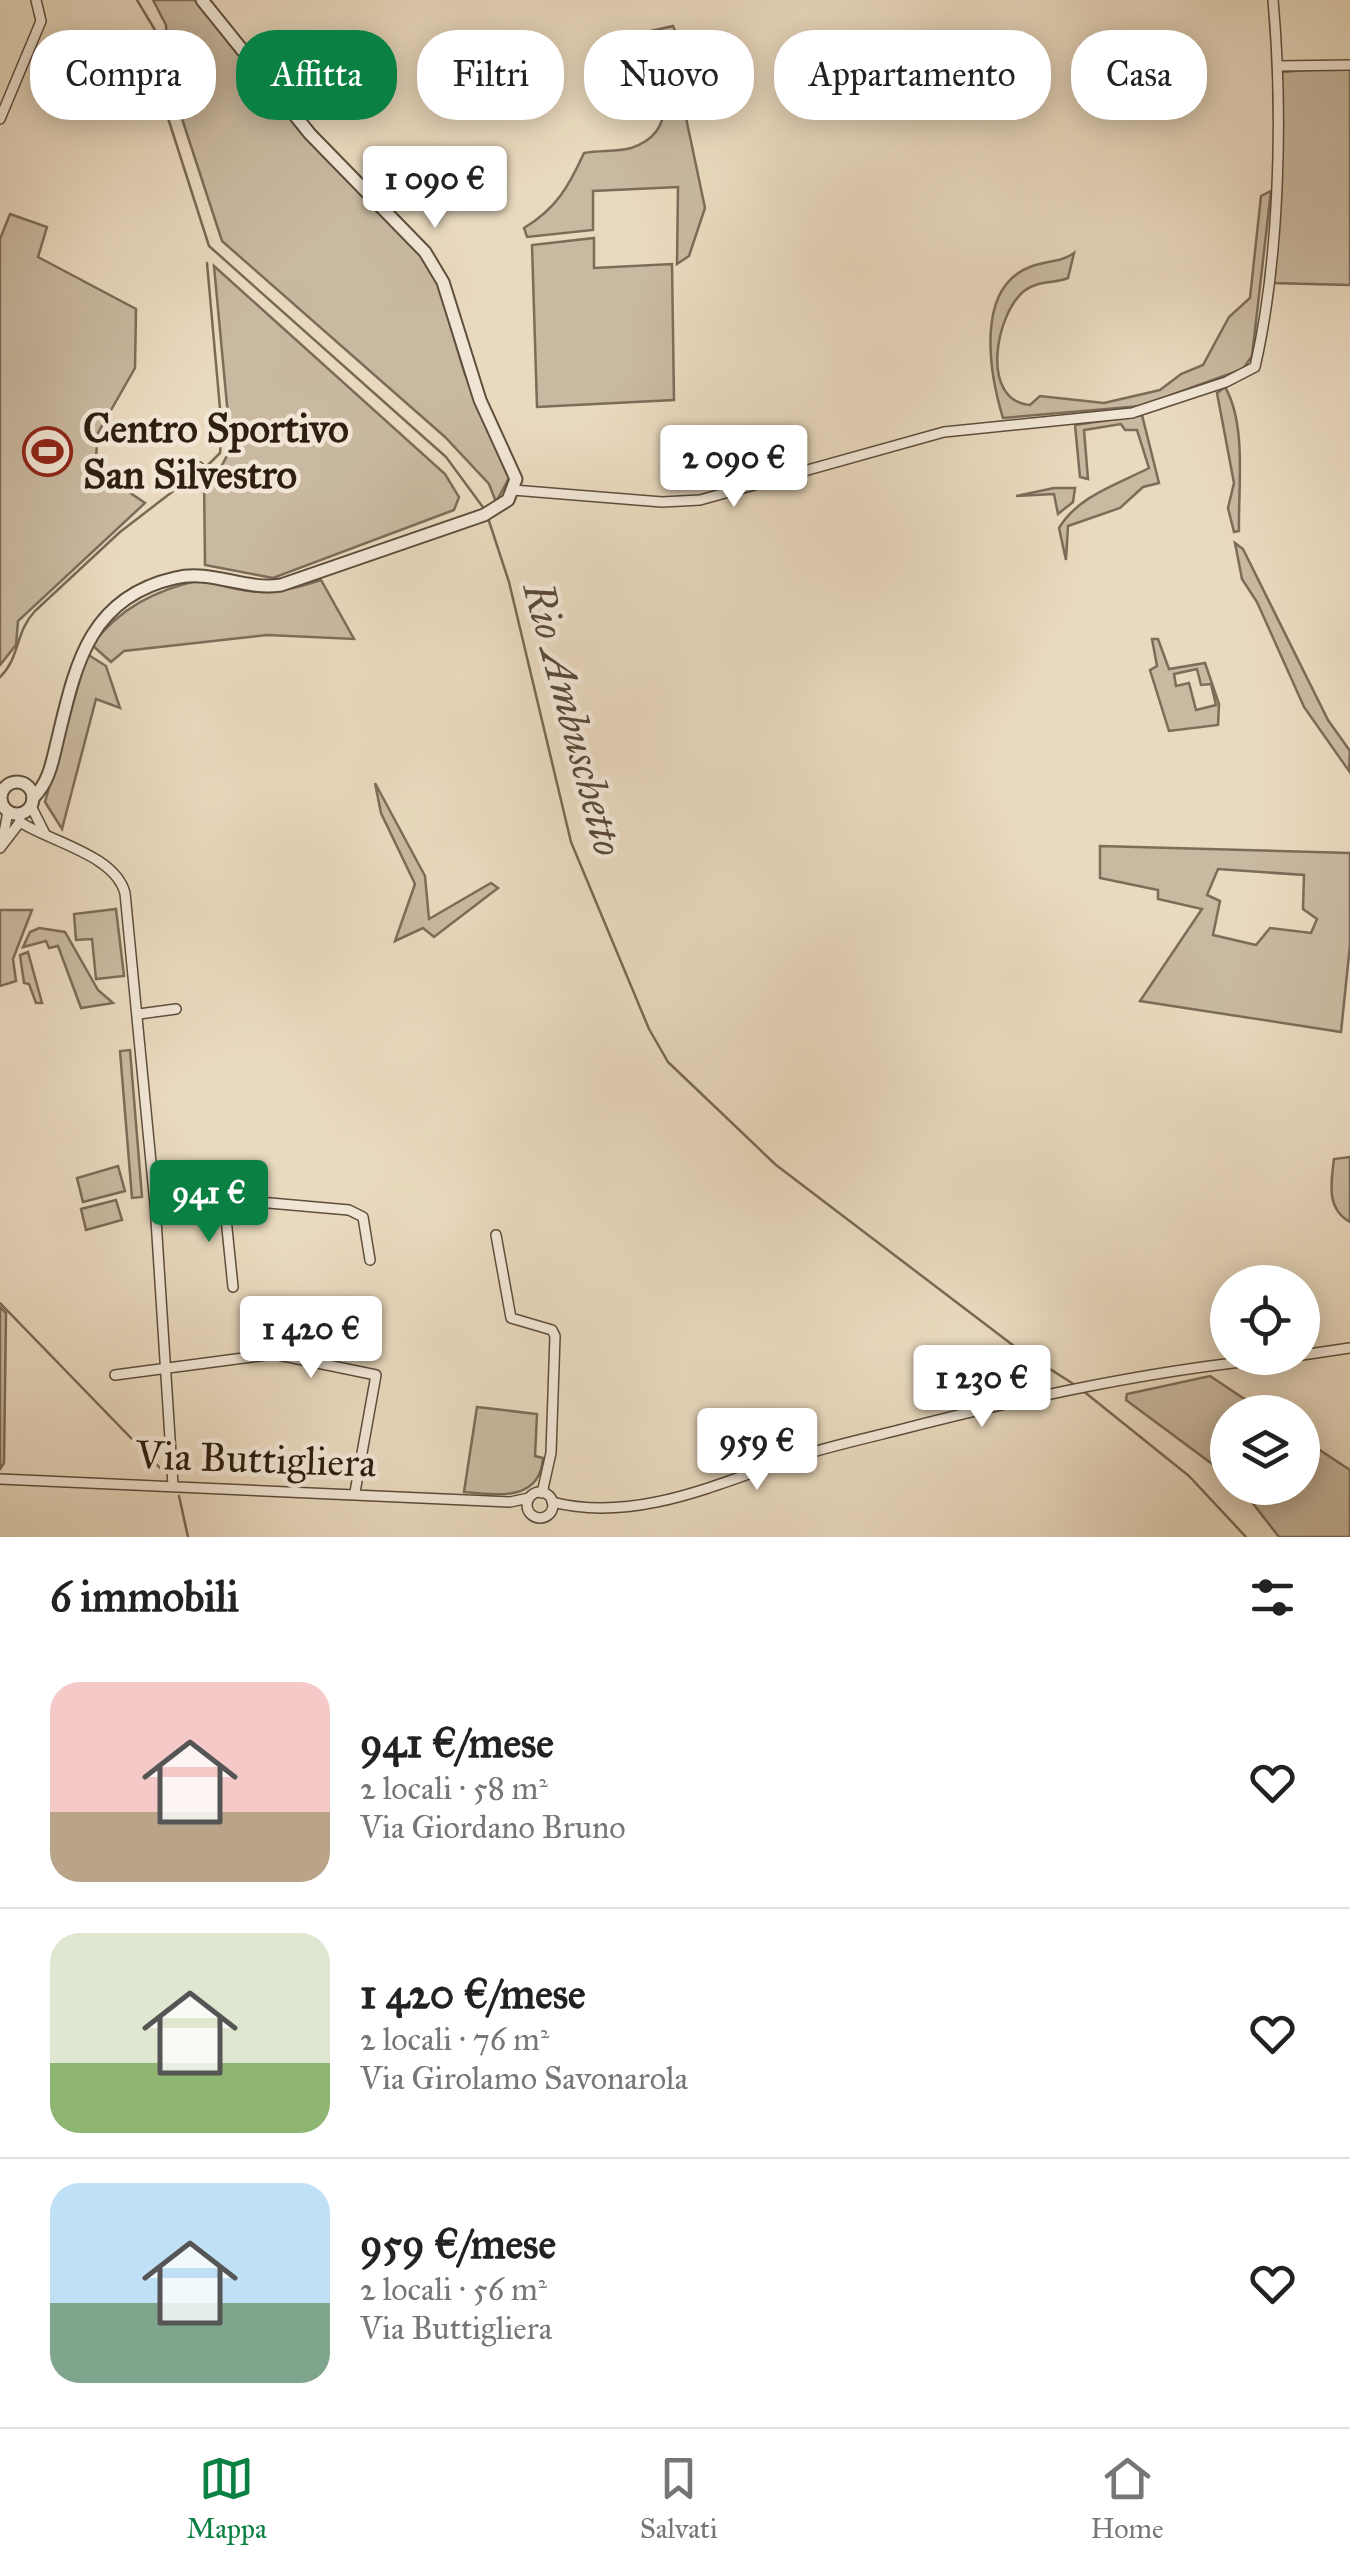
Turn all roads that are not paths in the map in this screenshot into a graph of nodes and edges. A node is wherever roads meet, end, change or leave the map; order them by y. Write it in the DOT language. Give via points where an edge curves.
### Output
graph roads {
  1 [pos="36,0"];
  2 [pos="202,0"];
  3 [pos="1273,0"];
  4 [pos="1350,65"];
  5 [pos="1278,66"];
  6 [pos="0,119"];
  7 [pos="513,490"];
  8 [pos="54,758"];
  9 [pos="20,782"];
  10 [pos="3,787"];
  11 [pos="32,802"];
  12 [pos="10,812"];
  13 [pos="47,836"];
  14 [pos="0,846"];
  15 [pos="176,1008"];
  16 [pos="139,1014"];
  17 [pos="224,1200"];
  18 [pos="156,1204"];
  19 [pos="496,1235"];
  20 [pos="370,1260"];
  21 [pos="233,1287"];
  22 [pos="1350,1348"];
  23 [pos="1320,1352"];
  24 [pos="167,1364"];
  25 [pos="1210,1367"];
  26 [pos="115,1374"];
  27 [pos="0,1479"];
  28 [pos="173,1485"];
  29 [pos="354,1492"];
  30 [pos="542,1492"];
  31 [pos="529,1504"];
  32 [pos="552,1506"];
  1 -- 6 [label="street" via="40,21"];
  2 -- 7 [label="street" via="310,134 425,252 443,282 480,400 513,465"];
  3 -- 5 [label="street"];
  4 -- 5 [label="street"];
  5 -- 7 [label="street" via="1277,182 1254,366 1226,382 1132,413 944,432 700,500"];
  7 -- 8 [label="street" via="496,509 282,585 198,574 140,591 106,616 84,644"];
  8 -- 9 [label="street" via="36,779"];
  8 -- 11 [label="street"];
  9 -- 10 [label="street"];
  9 -- 11 [label="street" via="30,788"];
  10 -- 12 [label="street" via="0,796"];
  11 -- 12 [label="street"];
  11 -- 13 [label="street"];
  12 -- 13 [label="street"];
  12 -- 14 [label="street"];
  13 -- 16 [label="street" via="121,881"];
  15 -- 16 [label="street"];
  16 -- 18 [label="street"];
  17 -- 18 [label="street"];
  17 -- 20 [label="street" via="350,1210 363,1217"];
  17 -- 21 [label="street"];
  18 -- 24 [label="street"];
  19 -- 30 [label="street" via="512,1318 555,1336 551,1453"];
  22 -- 23 [label="street"];
  24 -- 26 [label="street"];
  24 -- 28 [label="street"];
  24 -- 29 [label="street" via="274,1354 376,1375"];
  25 -- 32 [label="street" via="1018,1402 804,1455 680,1497"];
  27 -- 28 [label="street, Via Buttigliera"];
  28 -- 29 [label="street, Via Buttigliera"];
  29 -- 31 [label="street, Via Buttigliera"];
  30 -- 31 [label="street"];
  30 -- 32 [label="street"];
  31 -- 32 [label="street" via="539,1518"];
}
